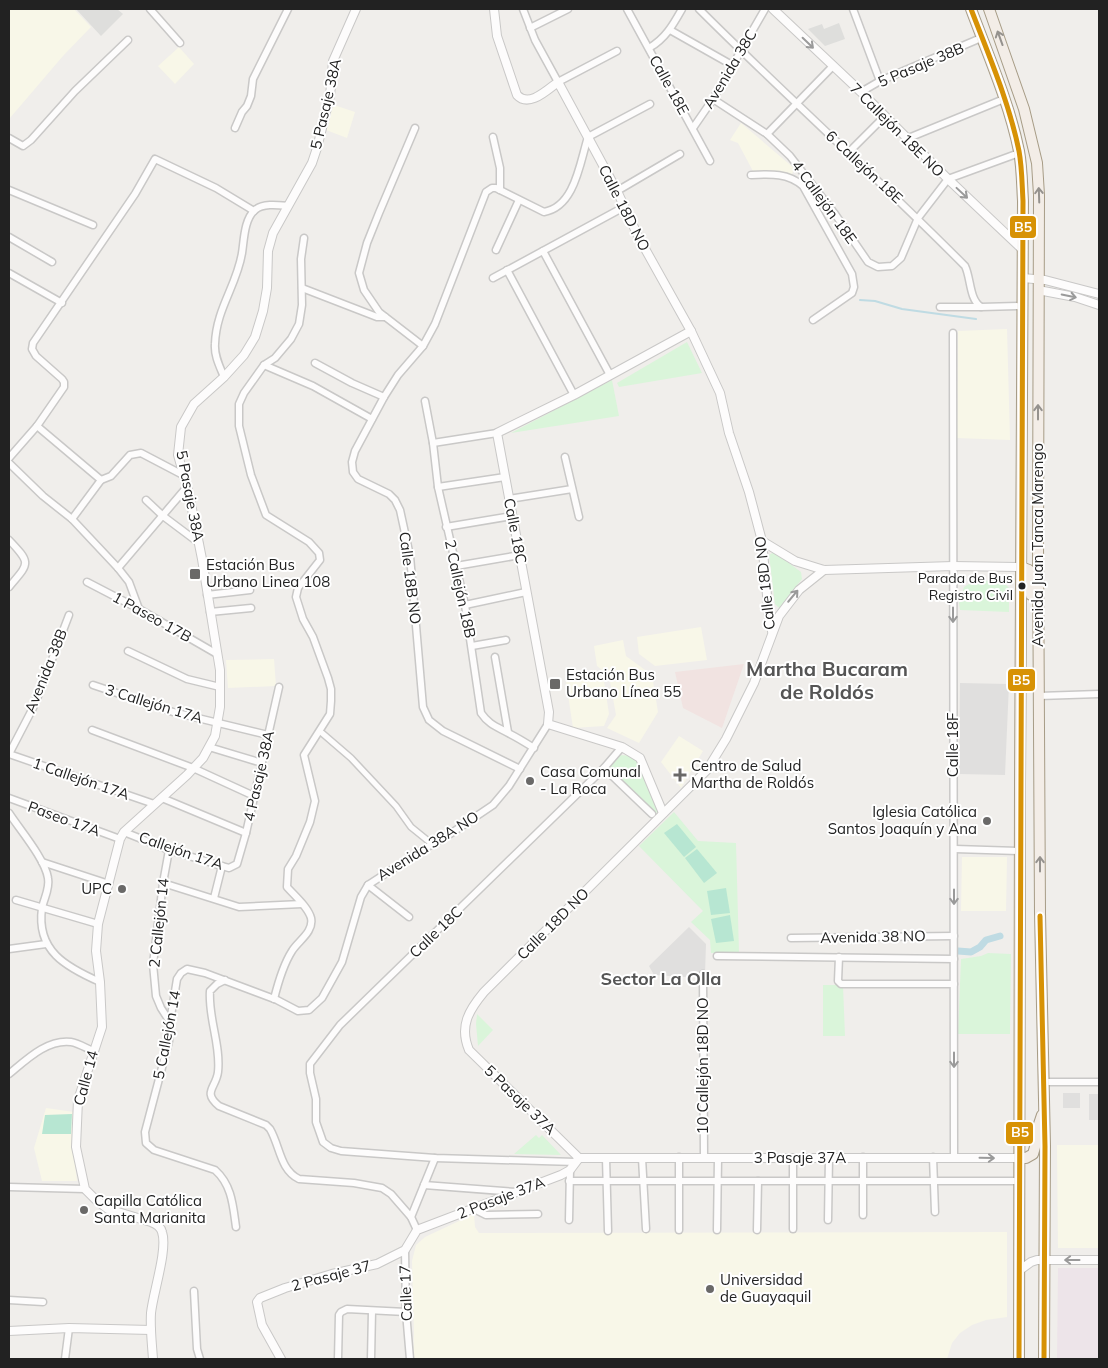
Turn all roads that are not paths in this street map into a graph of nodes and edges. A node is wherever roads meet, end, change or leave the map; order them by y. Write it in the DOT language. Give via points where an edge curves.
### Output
graph roads {
  1 [pos="150,9"];
  2 [pos="288,9"];
  3 [pos="355,9"];
  4 [pos="494,9"];
  5 [pos="523,9"];
  6 [pos="568,9"];
  7 [pos="627,9"];
  8 [pos="682,9"];
  9 [pos="699,9"];
  10 [pos="765,9"];
  11 [pos="773,9"];
  12 [pos="853,9"];
  13 [pos="971,9"];
  14 [pos="988,9"];
  15 [pos="530,28"];
  16 [pos="670,30"];
  17 [pos="982,38"];
  18 [pos="128,40"];
  19 [pos="180,43"];
  20 [pos="649,48"];
  21 [pos="617,51"];
  22 [pos="741,51"];
  23 [pos="732,65"];
  24 [pos="832,67"];
  25 [pos="880,81"];
  26 [pos="558,82"];
  27 [pos="861,92"];
  28 [pos="713,99"];
  29 [pos="1004,99"];
  30 [pos="796,103"];
  31 [pos="650,104"];
  32 [pos="884,117"];
  33 [pos="235,128"];
  34 [pos="415,128"];
  35 [pos="693,128"];
  36 [pos="766,134"];
  37 [pos="588,137"];
  38 [pos="9,138"];
  39 [pos="493,138"];
  40 [pos="906,139"];
  41 [pos="848,153"];
  42 [pos="1019,153"];
  43 [pos="680,154"];
  44 [pos="710,161"];
  45 [pos="803,171"];
  46 [pos="751,176"];
  47 [pos="795,179"];
  48 [pos="948,180"];
  49 [pos="9,190"];
  50 [pos="500,190"];
  51 [pos="617,191"];
  52 [pos="519,200"];
  53 [pos="288,206"];
  54 [pos="624,207"];
  55 [pos="254,211"];
  56 [pos="835,214"];
  57 [pos="918,218"];
  58 [pos="823,221"];
  59 [pos="93,225"];
  60 [pos="9,237"];
  61 [pos="304,238"];
  62 [pos="496,250"];
  63 [pos="543,250"];
  64 [pos="1023,250"];
  65 [pos="52,262"];
  66 [pos="507,270"];
  67 [pos="9,273"];
  68 [pos="493,278"];
  69 [pos="1023,278"];
  70 [pos="1038,279"];
  71 [pos="302,288"];
  72 [pos="1038,290"];
  73 [pos="1099,294"];
  74 [pos="62,303"];
  75 [pos="1099,305"];
  76 [pos="1023,306"];
  77 [pos="940,307"];
  78 [pos="981,307"];
  79 [pos="385,317"];
  80 [pos="813,320"];
  81 [pos="691,331"];
  82 [pos="954,332"];
  83 [pos="423,346"];
  84 [pos="315,363"];
  85 [pos="264,365"];
  86 [pos="610,374"];
  87 [pos="224,377"];
  88 [pos="574,395"];
  89 [pos="384,397"];
  90 [pos="425,401"];
  91 [pos="372,419"];
  92 [pos="37,426"];
  93 [pos="497,433"];
  94 [pos="433,442"];
  95 [pos="565,457"];
  96 [pos="9,458"];
  97 [pos="9,463"];
  98 [pos="183,475"];
  99 [pos="505,477"];
  100 [pos="101,480"];
  101 [pos="438,487"];
  102 [pos="186,488"];
  103 [pos="572,489"];
  104 [pos="509,499"];
  105 [pos="146,500"];
  106 [pos="163,516"];
  107 [pos="512,516"];
  108 [pos="579,516"];
  109 [pos="72,519"];
  110 [pos="446,527"];
  111 [pos="9,540"];
  112 [pos="762,541"];
  113 [pos="199,543"];
  114 [pos="520,555"];
  115 [pos="456,566"];
  116 [pos="953,566"];
  117 [pos="1021,567"];
  118 [pos="118,568"];
  119 [pos="824,570"];
  120 [pos="87,582"];
  121 [pos="9,587"];
  122 [pos="250,590"];
  123 [pos="526,592"];
  124 [pos="207,595"];
  125 [pos="465,605"];
  126 [pos="251,608"];
  127 [pos="139,609"];
  128 [pos="210,612"];
  129 [pos="69,615"];
  130 [pos="772,631"];
  131 [pos="506,640"];
  132 [pos="472,646"];
  133 [pos="128,651"];
  134 [pos="217,654"];
  135 [pos="496,657"];
  136 [pos="1038,674"];
  137 [pos="93,685"];
  138 [pos="220,687"];
  139 [pos="279,687"];
  140 [pos="1099,694"];
  141 [pos="1039,696"];
  142 [pos="216,722"];
  143 [pos="548,724"];
  144 [pos="92,730"];
  145 [pos="508,732"];
  146 [pos="322,733"];
  147 [pos="268,735"];
  148 [pos="209,747"];
  149 [pos="622,747"];
  150 [pos="534,748"];
  151 [pos="9,754"];
  152 [pos="262,763"];
  153 [pos="193,768"];
  154 [pos="604,768"];
  155 [pos="520,769"];
  156 [pos="254,796"];
  157 [pos="162,798"];
  158 [pos="11,800"];
  159 [pos="154,804"];
  160 [pos="9,811"];
  161 [pos="663,813"];
  162 [pos="652,814"];
  163 [pos="246,833"];
  164 [pos="122,836"];
  165 [pos="432,844"];
  166 [pos="955,849"];
  167 [pos="169,850"];
  168 [pos="1020,851"];
  169 [pos="42,862"];
  170 [pos="237,864"];
  171 [pos="222,866"];
  172 [pos="163,882"];
  173 [pos="109,884"];
  174 [pos="368,885"];
  175 [pos="214,898"];
  176 [pos="16,900"];
  177 [pos="302,904"];
  178 [pos="42,908"];
  179 [pos="409,917"];
  180 [pos="98,924"];
  181 [pos="954,936"];
  182 [pos="791,938"];
  183 [pos="46,944"];
  184 [pos="9,949"];
  185 [pos="717,956"];
  186 [pos="839,958"];
  187 [pos="954,959"];
  188 [pos="703,974"];
  189 [pos="225,980"];
  190 [pos="100,982"];
  191 [pos="954,984"];
  192 [pos="274,999"];
  193 [pos="170,1022"];
  194 [pos="466,1038"];
  195 [pos="93,1051"];
  196 [pos="9,1074"];
  197 [pos="1044,1082"];
  198 [pos="1099,1082"];
  199 [pos="1044,1109"];
  200 [pos="679,1157"];
  201 [pos="933,1157"];
  202 [pos="436,1158"];
  203 [pos="606,1158"];
  204 [pos="642,1158"];
  205 [pos="704,1158"];
  206 [pos="718,1158"];
  207 [pos="793,1158"];
  208 [pos="829,1158"];
  209 [pos="862,1158"];
  210 [pos="954,1158"];
  211 [pos="1020,1158"];
  212 [pos="578,1160"];
  213 [pos="570,1170"];
  214 [pos="607,1181"];
  215 [pos="643,1181"];
  216 [pos="679,1181"];
  217 [pos="718,1181"];
  218 [pos="758,1181"];
  219 [pos="794,1181"];
  220 [pos="829,1181"];
  221 [pos="862,1181"];
  222 [pos="933,1181"];
  223 [pos="1020,1181"];
  224 [pos="569,1182"];
  225 [pos="424,1185"];
  226 [pos="9,1187"];
  227 [pos="85,1189"];
  228 [pos="518,1192"];
  229 [pos="474,1209"];
  230 [pos="935,1212"];
  231 [pos="538,1214"];
  232 [pos="863,1215"];
  233 [pos="411,1217"];
  234 [pos="569,1220"];
  235 [pos="828,1220"];
  236 [pos="236,1227"];
  237 [pos="646,1229"];
  238 [pos="793,1229"];
  239 [pos="417,1230"];
  240 [pos="679,1230"];
  241 [pos="717,1230"];
  242 [pos="757,1230"];
  243 [pos="608,1231"];
  244 [pos="405,1250"];
  245 [pos="1044,1260"];
  246 [pos="1099,1260"];
  247 [pos="1020,1270"];
  248 [pos="194,1291"];
  249 [pos="9,1300"];
  250 [pos="43,1302"];
  251 [pos="372,1311"];
  252 [pos="406,1312"];
  253 [pos="69,1328"];
  254 [pos="151,1330"];
  255 [pos="9,1331"];
  256 [pos="65,1359"];
  257 [pos="153,1359"];
  258 [pos="200,1359"];
  259 [pos="281,1359"];
  260 [pos="338,1359"];
  261 [pos="371,1359"];
  262 [pos="410,1359"];
  263 [pos="1019,1359"];
  264 [pos="1044,1359"];
  1 -- 19 [label="street"];
  2 -- 33 [label="street" via="253,78 251,96"];
  3 -- 53 [label="street, 5 Pasaje 38A" via="333,61 330,96 312,163"];
  4 -- 26 [label="street" via="497,36 517,95 526,101 533,99"];
  5 -- 15 [label="street, Calle 18D NO"];
  6 -- 15 [label="street"];
  7 -- 20 [label="street, Calle 18E"];
  8 -- 16 [label="street"];
  9 -- 22 [label="street, 6 Callejón 18E"];
  10 -- 22 [label="street, Avenida 38C"];
  11 -- 24 [label="street, 7 Callejón 18E NO, one-way"];
  12 -- 25 [label="street"];
  13 -- 17 [label="main road, Avenida Juan Tanca Marengo"];
  70 -- 14 [label="main road, Avenida Juan Tanca Marengo, one-way" via="1037,163 1024,109"];
  15 -- 26 [label="street, Calle 18D NO"];
  16 -- 20 [label="street"];
  16 -- 23 [label="street"];
  17 -- 25 [label="street, 5 Pasaje 38B"];
  17 -- 29 [label="main road, Avenida Juan Tanca Marengo"];
  18 -- 38 [label="street" via="75,91 31,140 23,146"];
  20 -- 35 [label="street, Calle 18E"];
  21 -- 26 [label="street"];
  22 -- 23 [label="street, Avenida 38C"];
  22 -- 30 [label="street, 6 Callejón 18E"];
  23 -- 28 [label="street, Avenida 38C"];
  24 -- 27 [label="street, 7 Callejón 18E NO"];
  24 -- 30 [label="street"];
  25 -- 27 [label="street, 5 Pasaje 38B"];
  26 -- 37 [label="street, Calle 18D NO"];
  27 -- 32 [label="street, 7 Callejón 18E NO"];
  28 -- 35 [label="street, Avenida 38C"];
  28 -- 36 [label="street, 4 Callejón 18E"];
  29 -- 40 [label="street"];
  29 -- 42 [label="main road, Avenida Juan Tanca Marengo"];
  30 -- 36 [label="street"];
  30 -- 41 [label="street, 6 Callejón 18E"];
  31 -- 37 [label="street"];
  32 -- 40 [label="street, 7 Callejón 18E NO"];
  32 -- 41 [label="street"];
  34 -- 79 [label="street" via="367,244 359,273 364,290"];
  35 -- 44 [label="street, Calle 18E"];
  36 -- 45 [label="street, 4 Callejón 18E"];
  37 -- 51 [label="street, Calle 18D NO"];
  37 -- 52 [label="street" via="571,194 564,202 553,211 544,212"];
  39 -- 50 [label="street" via="500,168"];
  40 -- 48 [label="street, 7 Callejón 18E NO"];
  41 -- 57 [label="street, 6 Callejón 18E"];
  42 -- 48 [label="street"];
  42 -- 64 [label="main road, Avenida Juan Tanca Marengo"];
  43 -- 51 [label="street"];
  45 -- 47 [label="street"];
  45 -- 56 [label="street, 4 Callejón 18E"];
  46 -- 47 [label="street" via="784,175"];
  47 -- 58 [label="street" via="804,186"];
  48 -- 57 [label="street"];
  48 -- 64 [label="street, 7 Callejón 18E NO, one-way"];
  49 -- 59 [label="street"];
  50 -- 52 [label="street"];
  50 -- 83 [label="street, Calle 18B NO" via="492,188 483,195 435,324"];
  51 -- 54 [label="street, Calle 18D NO"];
  52 -- 62 [label="street"];
  53 -- 55 [label="street" via="272,205"];
  53 -- 87 [label="street, 5 Pasaje 38A" via="273,233 268,251 267,288 255,337"];
  54 -- 63 [label="street"];
  54 -- 81 [label="street, Calle 18D NO"];
  55 -- 74 [label="street" via="155,158 135,194"];
  55 -- 87 [label="street" via="245,229 240,264 220,314 215,344"];
  56 -- 57 [label="street, 4 Callejón 18E" via="868,262 882,268 892,266 902,258"];
  56 -- 58 [label="street"];
  57 -- 78 [label="street, 6 Callejón 18E" via="965,266 974,300"];
  58 -- 80 [label="street" via="852,274 854,287 846,298"];
  60 -- 65 [label="street"];
  61 -- 71 [label="street"];
  63 -- 66 [label="street"];
  63 -- 86 [label="street"];
  64 -- 69 [label="main road, Avenida Juan Tanca Marengo"];
  66 -- 68 [label="street"];
  66 -- 88 [label="street"];
  67 -- 74 [label="street"];
  69 -- 70 [label="street"];
  69 -- 76 [label="main road, Avenida Juan Tanca Marengo"];
  70 -- 72 [label="main road, Avenida Juan Tanca Marengo"];
  70 -- 73 [label="street"];
  71 -- 79 [label="street" via="377,317"];
  71 -- 85 [label="street" via="299,324 276,358"];
  72 -- 75 [label="street, one-way"];
  136 -- 72 [label="main road, Avenida Juan Tanca Marengo, one-way"];
  74 -- 92 [label="street" via="33,343 32,350 36,356 64,382 64,387"];
  76 -- 78 [label="street"];
  76 -- 117 [label="main road, Avenida Juan Tanca Marengo"];
  77 -- 78 [label="street"];
  79 -- 83 [label="street"];
  81 -- 86 [label="street"];
  81 -- 112 [label="street, Calle 18D NO" via="720,392"];
  82 -- 116 [label="street, Calle 18F"];
  83 -- 89 [label="street, Calle 18B NO"];
  84 -- 89 [label="street"];
  85 -- 91 [label="street" via="313,386"];
  85 -- 177 [label="street" via="239,404 238,426 266,515 309,542 319,553 320,560 298,588 296,597 331,689 330,714 304,755 315,801 311,819 288,869 287,887"];
  86 -- 88 [label="street"];
  87 -- 98 [label="street, 5 Pasaje 38A" via="194,404 180,427 178,455"];
  88 -- 93 [label="street"];
  89 -- 91 [label="street, Calle 18B NO"];
  90 -- 94 [label="street, 2 Callejón 18B"];
  91 -- 155 [label="street, Calle 18B NO" via="355,451 353,472 358,479 389,494 400,510 410,556 423,707 429,720 442,731"];
  92 -- 96 [label="street"];
  92 -- 100 [label="street"];
  93 -- 94 [label="street"];
  93 -- 99 [label="street, Calle 18C"];
  94 -- 101 [label="street, 2 Callejón 18B"];
  95 -- 103 [label="street"];
  97 -- 109 [label="street"];
  98 -- 100 [label="street" via="135,453 111,476"];
  98 -- 102 [label="street, 5 Pasaje 38A"];
  99 -- 101 [label="street"];
  99 -- 104 [label="street, Calle 18C"];
  100 -- 109 [label="street"];
  101 -- 110 [label="street, 2 Callejón 18B"];
  102 -- 106 [label="street"];
  102 -- 113 [label="street, 5 Pasaje 38A"];
  103 -- 104 [label="street"];
  103 -- 108 [label="street"];
  104 -- 107 [label="street, Calle 18C"];
  105 -- 106 [label="street"];
  106 -- 113 [label="street"];
  106 -- 118 [label="street"];
  107 -- 110 [label="street"];
  107 -- 114 [label="street, Calle 18C"];
  109 -- 118 [label="street"];
  110 -- 115 [label="street, 2 Callejón 18B"];
  111 -- 121 [label="street" via="26,562 25,569"];
  112 -- 119 [label="street" via="795,561"];
  112 -- 130 [label="street, Calle 18D NO"];
  113 -- 124 [label="street, 5 Pasaje 38A"];
  114 -- 115 [label="street"];
  114 -- 123 [label="street, Calle 18C"];
  115 -- 125 [label="street, 2 Callejón 18B"];
  116 -- 117 [label="street"];
  116 -- 119 [label="street"];
  116 -- 166 [label="street, Calle 18F, one-way"];
  117 -- 136 [label="main road" via="1031,574 1033,656"];
  117 -- 168 [label="main road, Avenida Juan Tanca Marengo"];
  118 -- 127 [label="street" via="129,582"];
  130 -- 119 [label="street, one-way" via="788,602"];
  120 -- 127 [label="street, 1 Paseo 17B"];
  122 -- 124 [label="street"];
  123 -- 125 [label="street"];
  123 -- 143 [label="street, Calle 18C" via="549,712"];
  124 -- 128 [label="street, 5 Pasaje 38A"];
  125 -- 132 [label="street, 2 Callejón 18B"];
  126 -- 128 [label="street"];
  127 -- 134 [label="street, 1 Paseo 17B"];
  128 -- 134 [label="street, 5 Pasaje 38A"];
  129 -- 151 [label="street, Avenida 38B" via="35,704"];
  130 -- 161 [label="street, Calle 18D NO" via="754,683 718,753 707,770"];
  131 -- 132 [label="street"];
  132 -- 145 [label="street, 2 Callejón 18B" via="481,713 493,726"];
  133 -- 138 [label="street" via="187,678"];
  134 -- 138 [label="street, 5 Pasaje 38A"];
  135 -- 145 [label="street"];
  136 -- 141 [label="main road, Avenida Juan Tanca Marengo"];
  137 -- 142 [label="street, 3 Callejón 17A" via="173,712"];
  138 -- 142 [label="street, 5 Pasaje 38A"];
  139 -- 147 [label="street, 4 Pasaje 38A"];
  140 -- 141 [label="street"];
  197 -- 141 [label="main road, Avenida Juan Tanca Marengo, one-way"];
  142 -- 147 [label="street, 3 Callejón 17A"];
  142 -- 148 [label="street, 5 Pasaje 38A"];
  143 -- 149 [label="street"];
  143 -- 150 [label="street"];
  144 -- 153 [label="street"];
  145 -- 150 [label="street, 2 Callejón 18B"];
  146 -- 165 [label="street" via="351,758 411,827"];
  147 -- 152 [label="street, 4 Pasaje 38A"];
  148 -- 152 [label="street"];
  148 -- 153 [label="street, 5 Pasaje 38A"];
  149 -- 154 [label="street, Calle 18C"];
  149 -- 161 [label="street" via="640,758"];
  150 -- 155 [label="street"];
  151 -- 159 [label="street, 1 Callejón 17A"];
  152 -- 156 [label="street, 4 Pasaje 38A"];
  153 -- 156 [label="street"];
  153 -- 157 [label="street, 5 Pasaje 38A"];
  154 -- 162 [label="street"];
  154 -- 202 [label="street, Calle 18C" via="340,1026 310,1064 316,1122 323,1142 341,1152"];
  155 -- 165 [label="street, Avenida 38A NO" via="493,805"];
  156 -- 163 [label="street, 4 Pasaje 38A"];
  157 -- 159 [label="street, 5 Pasaje 38A"];
  157 -- 163 [label="street"];
  158 -- 160 [label="street"];
  158 -- 164 [label="street, Paseo 17A"];
  159 -- 164 [label="street, 5 Pasaje 38A"];
  160 -- 169 [label="street"];
  161 -- 194 [label="street, Calle 18D NO" via="473,1005 468,1014"];
  163 -- 170 [label="street, 4 Pasaje 38A"];
  164 -- 167 [label="street, Callejón 17A"];
  164 -- 173 [label="street, Calle 14"];
  165 -- 174 [label="street, Avenida 38A NO"];
  166 -- 168 [label="street"];
  166 -- 181 [label="street, Calle 18F, one-way"];
  167 -- 171 [label="street, Callejón 17A"];
  167 -- 172 [label="street, 2 Callejón 14"];
  168 -- 211 [label="main road, Avenida Juan Tanca Marengo"];
  169 -- 173 [label="street"];
  169 -- 178 [label="street" via="48,888"];
  170 -- 171 [label="street, Callejón 17A" via="229,868"];
  171 -- 175 [label="street"];
  172 -- 175 [label="street"];
  172 -- 193 [label="street, 2 Callejón 14" via="154,980 156,996"];
  173 -- 180 [label="street, Calle 14"];
  174 -- 179 [label="street"];
  174 -- 192 [label="street, Avenida 38A NO" via="361,897 342,962 322,998 309,1010 298,1011"];
  175 -- 177 [label="street" via="239,906"];
  176 -- 178 [label="street"];
  177 -- 192 [label="street" via="312,921 306,936 292,950"];
  178 -- 180 [label="street"];
  178 -- 183 [label="street" via="41,930"];
  180 -- 190 [label="street, Calle 14" via="96,951"];
  181 -- 182 [label="street, Avenida 38 NO"];
  181 -- 187 [label="street, Calle 18F"];
  183 -- 184 [label="street"];
  183 -- 190 [label="street" via="72,970"];
  185 -- 186 [label="street"];
  186 -- 187 [label="street"];
  186 -- 191 [label="street" via="839,983"];
  187 -- 191 [label="street, Calle 18F"];
  188 -- 205 [label="street, 10 Callejón 18D NO"];
  189 -- 192 [label="street, Avenida 38A NO"];
  189 -- 193 [label="street, 5 Callejón 14" via="192,969 181,973 177,979"];
  189 -- 233 [label="street" via="210,991 218,1056 218,1073 210,1091 213,1101 270,1129 285,1166 293,1176 382,1188"];
  190 -- 195 [label="street, Calle 14" via="102,1027"];
  191 -- 210 [label="street, Calle 18F, one-way"];
  193 -- 236 [label="street, 5 Callejón 14" via="169,1041 145,1132 146,1143 154,1150 215,1170 223,1177 231,1197"];
  194 -- 212 [label="street, 5 Pasaje 37A" via="469,1050"];
  195 -- 196 [label="street" via="72,1042 59,1042 37,1051"];
  195 -- 227 [label="street, Calle 14" via="78,1100 76,1146"];
  197 -- 198 [label="street"];
  197 -- 199 [label="main road, Avenida Juan Tanca Marengo"];
  199 -- 211 [label="main road" via="1034,1151 1031,1156"];
  199 -- 245 [label="main road, Avenida Juan Tanca Marengo"];
  200 -- 204 [label="street, 3 Pasaje 37A"];
  200 -- 205 [label="street, 3 Pasaje 37A"];
  200 -- 216 [label="street"];
  201 -- 209 [label="street, 3 Pasaje 37A"];
  201 -- 210 [label="street, 3 Pasaje 37A"];
  201 -- 222 [label="street"];
  202 -- 212 [label="street"];
  202 -- 225 [label="street"];
  203 -- 204 [label="street, 3 Pasaje 37A"];
  203 -- 212 [label="street, 3 Pasaje 37A"];
  203 -- 214 [label="street"];
  204 -- 215 [label="street"];
  205 -- 206 [label="street, 3 Pasaje 37A"];
  206 -- 207 [label="street, 3 Pasaje 37A"];
  206 -- 217 [label="street"];
  207 -- 208 [label="street, 3 Pasaje 37A"];
  207 -- 219 [label="street"];
  208 -- 209 [label="street, 3 Pasaje 37A"];
  208 -- 220 [label="street"];
  209 -- 221 [label="street"];
  210 -- 211 [label="street, 3 Pasaje 37A, one-way"];
  211 -- 223 [label="main road, Avenida Juan Tanca Marengo"];
  212 -- 213 [label="street, 2 Pasaje 37A"];
  213 -- 224 [label="street"];
  213 -- 228 [label="street, 2 Pasaje 37A"];
  214 -- 215 [label="street"];
  214 -- 224 [label="street"];
  214 -- 243 [label="street"];
  215 -- 216 [label="street"];
  215 -- 237 [label="street"];
  216 -- 217 [label="street"];
  216 -- 240 [label="street"];
  217 -- 218 [label="street"];
  217 -- 241 [label="street"];
  218 -- 219 [label="street"];
  218 -- 242 [label="street"];
  219 -- 220 [label="street"];
  219 -- 238 [label="street"];
  220 -- 221 [label="street"];
  220 -- 235 [label="street"];
  221 -- 222 [label="street"];
  221 -- 232 [label="street"];
  222 -- 223 [label="street"];
  222 -- 230 [label="street"];
  223 -- 247 [label="main road, Avenida Juan Tanca Marengo"];
  224 -- 234 [label="street"];
  225 -- 228 [label="street"];
  225 -- 233 [label="street"];
  226 -- 227 [label="street"];
  227 -- 254 [label="street" via="108,1209 151,1222 162,1232 164,1252 151,1312"];
  228 -- 229 [label="street, 2 Pasaje 37A"];
  229 -- 231 [label="street" via="486,1215"];
  229 -- 239 [label="street, 2 Pasaje 37A"];
  233 -- 239 [label="street"];
  239 -- 244 [label="street, Calle 17"];
  244 -- 252 [label="street, Calle 17"];
  244 -- 259 [label="street, 2 Pasaje 37" via="377,1264 332,1274 260,1298 257,1302 262,1325"];
  246 -- 245 [label="street, one-way"];
  245 -- 247 [label="street" via="1030,1262"];
  245 -- 264 [label="main road, Avenida Juan Tanca Marengo"];
  247 -- 263 [label="main road, Avenida Juan Tanca Marengo"];
  248 -- 258 [label="street"];
  249 -- 250 [label="street"];
  251 -- 252 [label="street"];
  251 -- 260 [label="street" via="347,1309 341,1312"];
  251 -- 261 [label="street"];
  252 -- 262 [label="street, Calle 17"];
  253 -- 254 [label="street"];
  253 -- 255 [label="street"];
  253 -- 256 [label="street"];
  254 -- 257 [label="street"];
}
